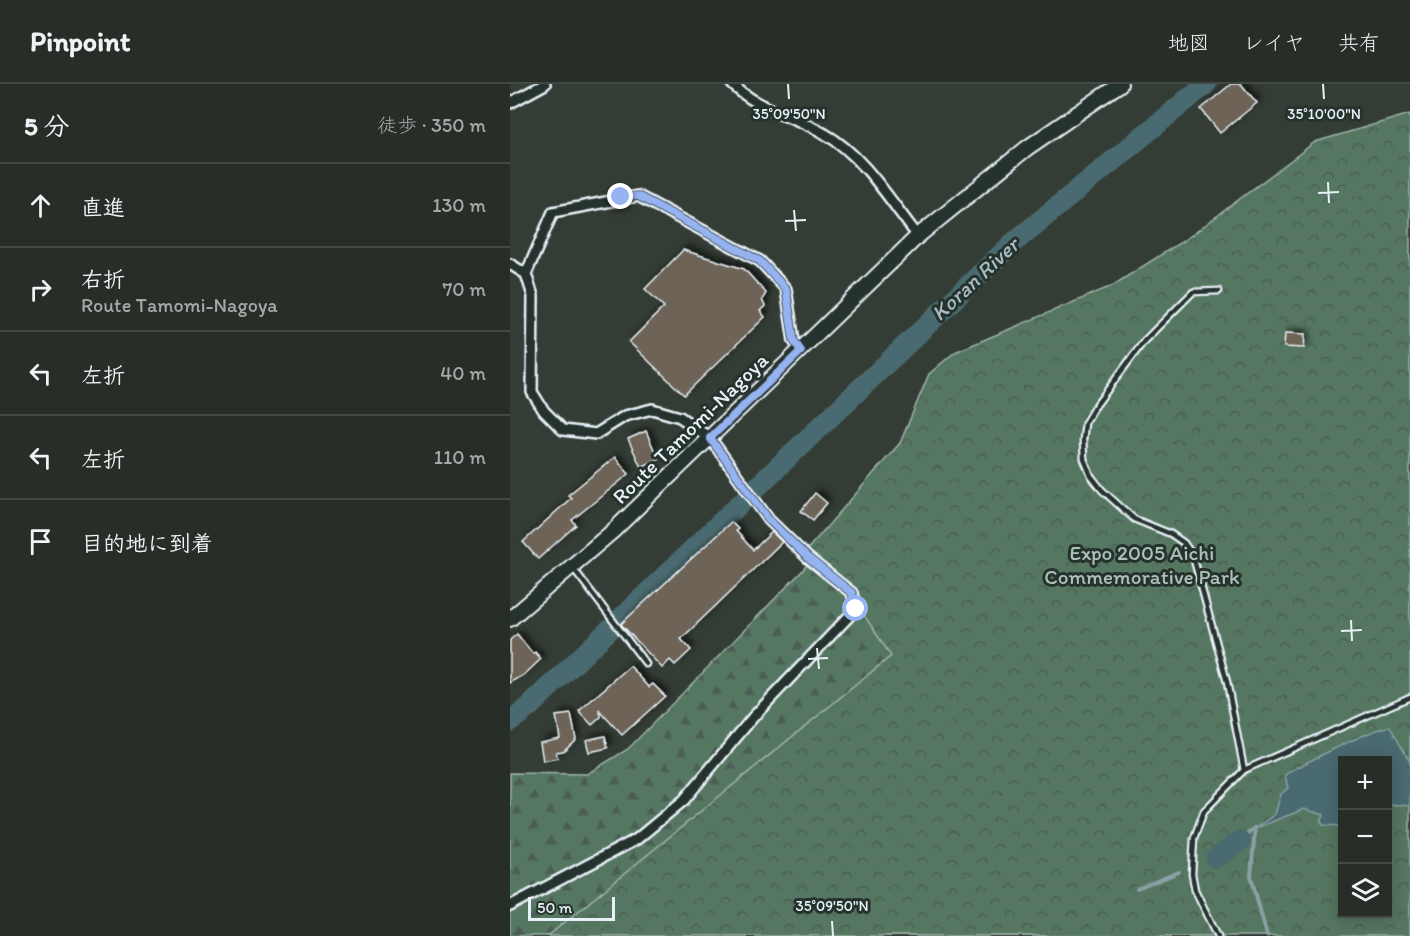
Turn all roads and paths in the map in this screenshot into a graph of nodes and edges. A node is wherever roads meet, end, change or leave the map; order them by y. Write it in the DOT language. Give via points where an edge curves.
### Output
graph roads {
  1 [pos="545,84"];
  2 [pos="732,84"];
  3 [pos="1120,84"];
  4 [pos="510,102"];
  5 [pos="918,236"];
  6 [pos="510,264"];
  7 [pos="526,273"];
  8 [pos="1219,291"];
  9 [pos="801,351"];
  10 [pos="710,438"];
  11 [pos="572,566"];
  12 [pos="510,619"];
  13 [pos="646,664"];
  14 [pos="1410,697"];
  15 [pos="1244,770"];
  16 [pos="510,906"];
  17 [pos="1218,936"];
  1 -- 4 [label="street"];
  2 -- 5 [label="street" via="743,95 825,133 852,154"];
  3 -- 5 [label="main road, Route Tamomi-Nagoya" via="1027,148"];
  5 -- 9 [label="main road, Route Tamomi-Nagoya"];
  6 -- 7 [label="street"];
  7 -- 9 [label="street" via="553,212 638,196 760,261 786,289 794,341"];
  7 -- 10 [label="street" via="533,296 532,392 563,430 596,434 625,416 652,409 680,417"];
  8 -- 15 [label="lane" via="1193,292 1143,341 1085,423 1083,449 1090,476 1102,489 1134,519 1184,543 1192,556 1227,682"];
  9 -- 10 [label="main road, Route Tamomi-Nagoya"];
  10 -- 11 [label="main road, Route Tamomi-Nagoya"];
  10 -- 16 [label="street" via="769,520 852,593 856,609 754,716 684,800 618,850"];
  11 -- 12 [label="main road, Route Tamomi-Nagoya"];
  11 -- 13 [label="lane"];
  14 -- 15 [label="lane"];
  15 -- 17 [label="lane" via="1204,811 1191,856 1195,890"];
}
